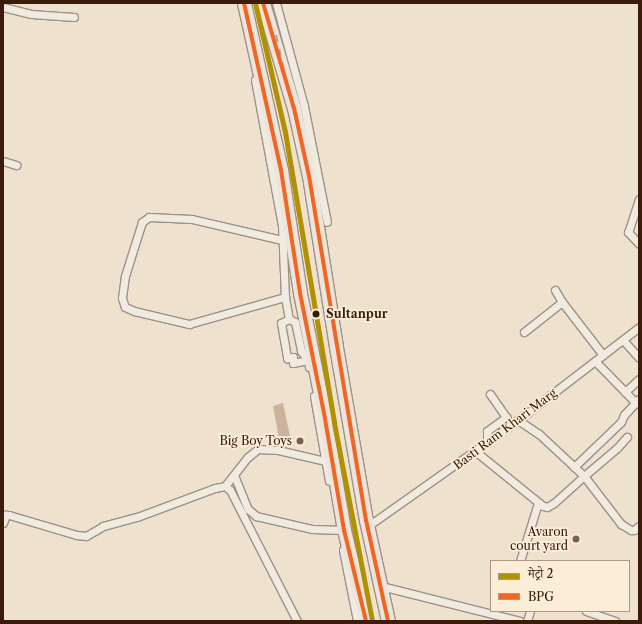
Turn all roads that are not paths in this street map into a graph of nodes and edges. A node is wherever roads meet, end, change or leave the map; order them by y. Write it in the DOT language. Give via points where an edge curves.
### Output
graph roads {
  1 [pos="240,3"];
  2 [pos="244,3"];
  3 [pos="263,3"];
  4 [pos="276,3"];
  5 [pos="3,7"];
  6 [pos="74,17"];
  7 [pos="3,161"];
  8 [pos="16,165"];
  9 [pos="638,203"];
  10 [pos="327,222"];
  11 [pos="282,240"];
  12 [pos="639,244"];
  13 [pos="555,290"];
  14 [pos="285,297"];
  15 [pos="562,302"];
  16 [pos="289,319"];
  17 [pos="639,327"];
  18 [pos="524,332"];
  19 [pos="622,340"];
  20 [pos="603,355"];
  21 [pos="639,358"];
  22 [pos="308,360"];
  23 [pos="595,361"];
  24 [pos="639,379"];
  25 [pos="625,392"];
  26 [pos="490,394"];
  27 [pos="637,401"];
  28 [pos="347,408"];
  29 [pos="324,413"];
  30 [pos="518,420"];
  31 [pos="627,437"];
  32 [pos="487,442"];
  33 [pos="475,451"];
  34 [pos="325,461"];
  35 [pos="574,467"];
  36 [pos="234,475"];
  37 [pos="584,476"];
  38 [pos="225,486"];
  39 [pos="538,503"];
  40 [pos="3,524"];
  41 [pos="368,526"];
  42 [pos="639,526"];
  43 [pos="342,530"];
  44 [pos="520,560"];
  45 [pos="381,586"];
  46 [pos="589,612"];
  47 [pos="297,621"];
  48 [pos="356,621"];
  49 [pos="366,621"];
  50 [pos="388,621"];
  51 [pos="520,621"];
  52 [pos="615,621"];
  1 -- 11 [label="street" via="273,175"];
  2 -- 29 [label="highway" via="281,170 300,293"];
  3 -- 28 [label="highway" via="294,108 309,176"];
  4 -- 10 [label="street" via="304,106"];
  5 -- 6 [label="street" via="31,14"];
  7 -- 8 [label="street"];
  9 -- 12 [label="street" via="628,232"];
  11 -- 14 [label="street"];
  11 -- 14 [label="street" via="192,219 149,217 142,222 133,250 125,276 122,303 124,307 134,311 178,323 194,324"];
  13 -- 15 [label="street"];
  14 -- 16 [label="street"];
  15 -- 18 [label="street"];
  15 -- 20 [label="street"];
  16 -- 22 [label="street" via="295,322 301,351"];
  16 -- 22 [label="street" via="281,323 287,358 293,357 293,363"];
  17 -- 19 [label="street, Basti Ram Khari Marg"];
  19 -- 20 [label="street, Basti Ram Khari Marg"];
  19 -- 21 [label="street"];
  20 -- 23 [label="street, Basti Ram Khari Marg"];
  22 -- 34 [label="street"];
  23 -- 25 [label="street"];
  23 -- 30 [label="street, Basti Ram Khari Marg"];
  24 -- 25 [label="street"];
  25 -- 27 [label="street"];
  26 -- 32 [label="street" via="506,417 487,431"];
  27 -- 35 [label="street" via="620,422"];
  28 -- 29 [label="highway"];
  28 -- 41 [label="highway"];
  29 -- 43 [label="highway"];
  30 -- 32 [label="street, Basti Ram Khari Marg"];
  30 -- 35 [label="street" via="539,434"];
  31 -- 37 [label="street"];
  32 -- 33 [label="street, Basti Ram Khari Marg"];
  33 -- 39 [label="street"];
  33 -- 41 [label="street, Basti Ram Khari Marg"];
  34 -- 36 [label="street" via="263,448 252,453"];
  34 -- 43 [label="street"];
  35 -- 37 [label="street"];
  36 -- 38 [label="street"];
  36 -- 43 [label="street" via="248,509 256,516 312,529"];
  37 -- 39 [label="street" via="551,505 543,506"];
  37 -- 42 [label="street" via="621,524 631,530"];
  38 -- 40 [label="street" via="102,526 86,536 9,515 6,515"];
  38 -- 47 [label="street" via="230,490"];
  39 -- 44 [label="street"];
  41 -- 45 [label="highway"];
  43 -- 48 [label="street"];
  43 -- 49 [label="highway"];
  45 -- 50 [label="highway"];
  45 -- 51 [label="street"];
  46 -- 52 [label="street"];
}
